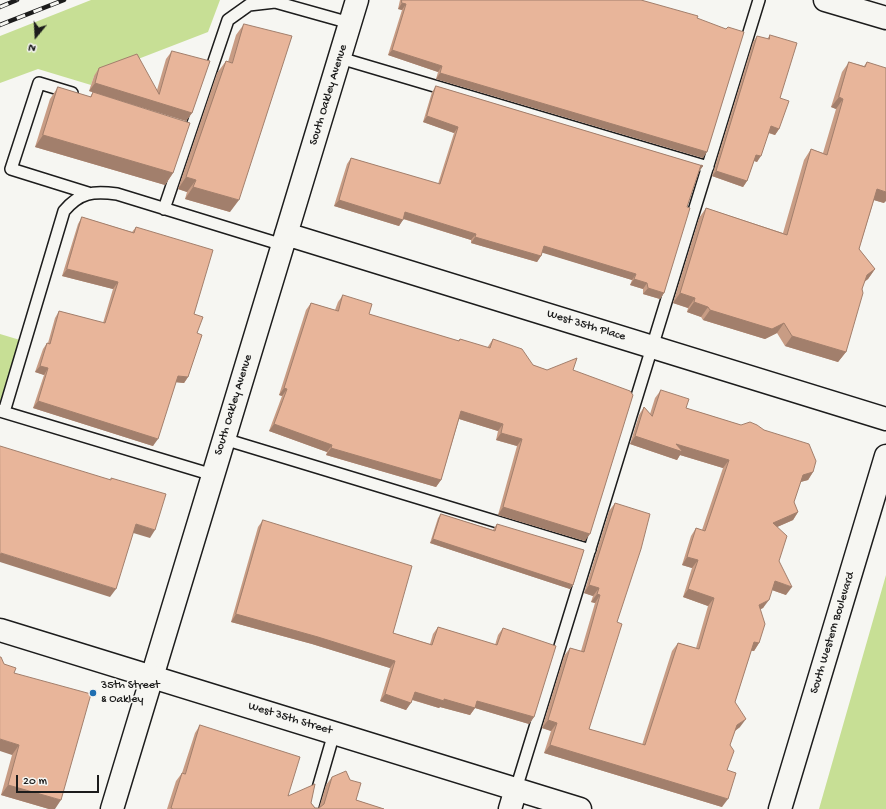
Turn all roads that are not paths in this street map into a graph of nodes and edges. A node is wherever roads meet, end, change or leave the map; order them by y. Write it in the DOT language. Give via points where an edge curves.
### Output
graph roads {
  1 [pos="357,0"];
  2 [pos="759,0"];
  3 [pos="834,1"];
  4 [pos="886,18"];
  5 [pos="350,23"];
  6 [pos="340,58"];
  7 [pos="84,97"];
  8 [pos="708,167"];
  9 [pos="88,194"];
  10 [pos="164,209"];
  11 [pos="285,239"];
  12 [pos="653,347"];
  13 [pos="2,412"];
  14 [pos="886,419"];
  15 [pos="224,439"];
  16 [pos="886,456"];
  17 [pos="213,475"];
  18 [pos="590,550"];
  19 [pos="0,630"];
  20 [pos="152,677"];
  21 [pos="334,733"];
  22 [pos="513,799"];
  23 [pos="112,809"];
  24 [pos="312,809"];
  25 [pos="580,809"];
  26 [pos="780,809"];
  1 -- 5 [label="street, South Oakley Avenue"];
  2 -- 8 [label="lane"];
  3 -- 4 [label="street"];
  5 -- 6 [label="street, South Oakley Avenue"];
  5 -- 10 [label="lane" via="275,2 249,5 228,20 187,128"];
  6 -- 8 [label="lane"];
  6 -- 11 [label="street, South Oakley Avenue"];
  7 -- 9 [label="lane" via="39,83 11,170"];
  8 -- 12 [label="lane"];
  9 -- 10 [label="lane" via="117,194"];
  9 -- 13 [label="lane" via="73,200 64,211"];
  10 -- 11 [label="lane"];
  11 -- 12 [label="street, West 35th Place"];
  11 -- 15 [label="street, South Oakley Avenue"];
  12 -- 14 [label="street, West 35th Place"];
  12 -- 18 [label="lane"];
  13 -- 17 [label="lane"];
  15 -- 17 [label="street, South Oakley Avenue"];
  15 -- 18 [label="lane"];
  16 -- 26 [label="street, South Western Boulevard"];
  17 -- 20 [label="street, South Oakley Avenue"];
  18 -- 22 [label="lane"];
  19 -- 20 [label="street, West 35th Street"];
  20 -- 21 [label="street, West 35th Street"];
  20 -- 23 [label="street, South Oakley Avenue"];
  21 -- 22 [label="street, West 35th Street"];
  21 -- 24 [label="lane"];
  22 -- 25 [label="street, West 35th Street"];
}
